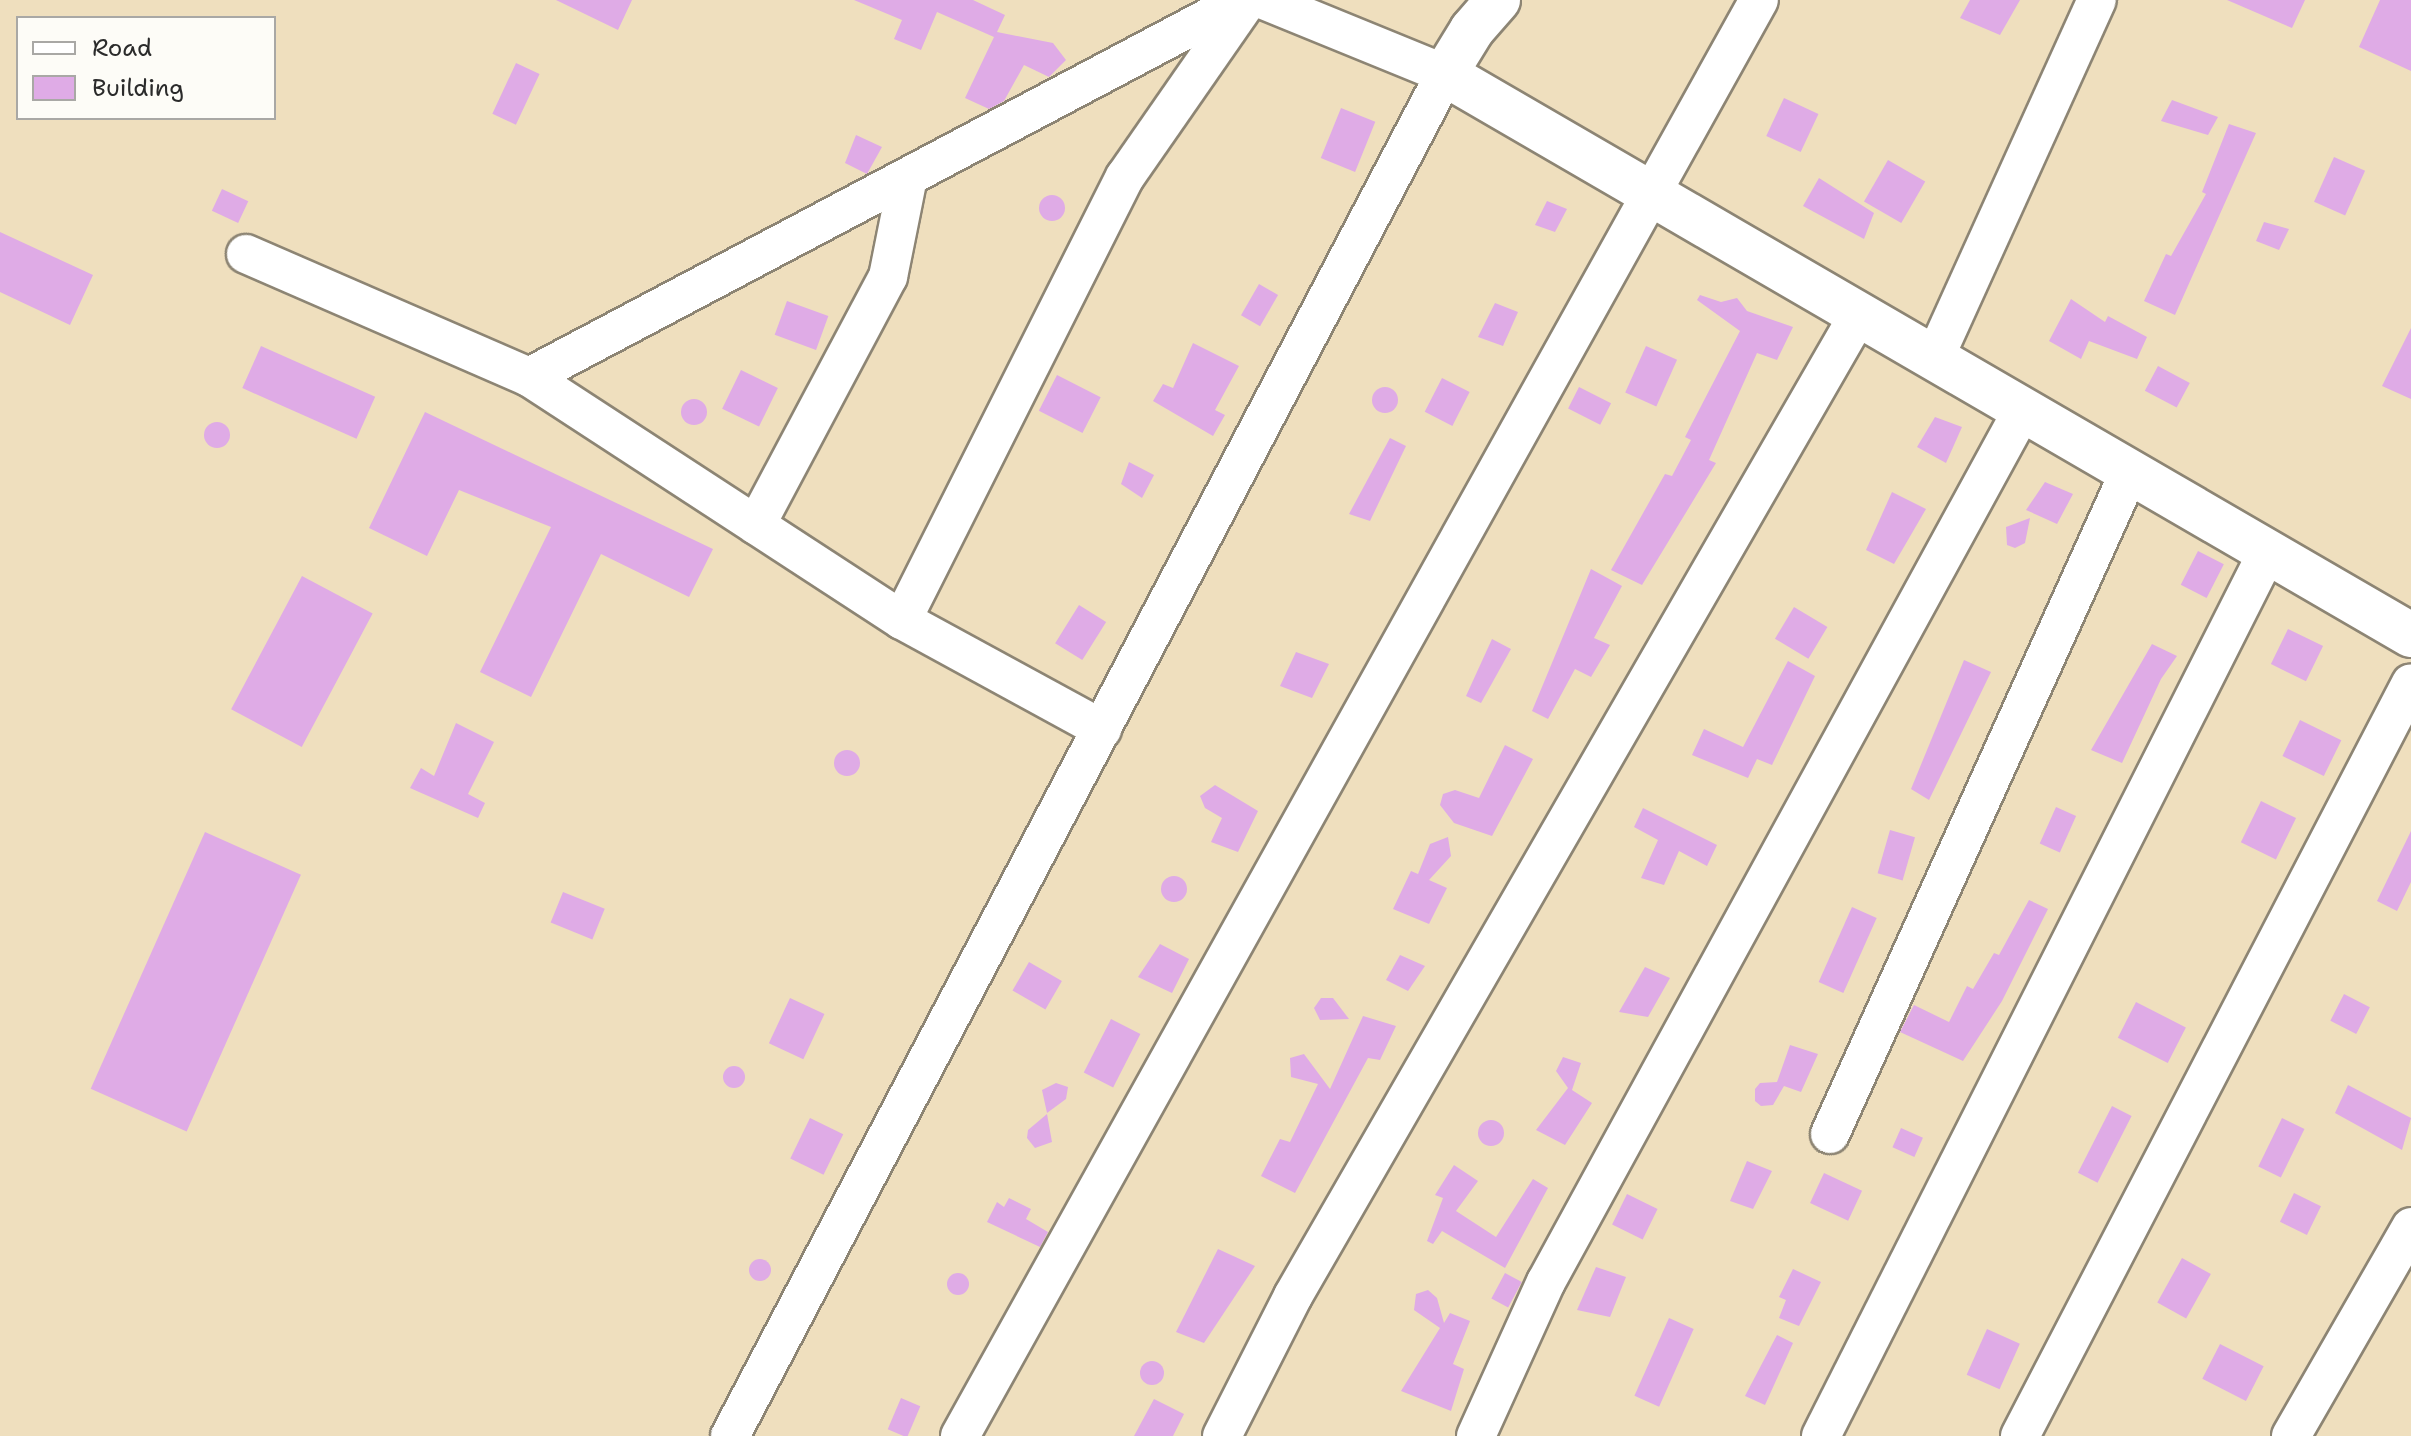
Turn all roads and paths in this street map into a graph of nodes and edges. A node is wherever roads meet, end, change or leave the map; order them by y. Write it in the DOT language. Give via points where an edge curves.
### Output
graph roads {
  1 [pos="1245,0"];
  2 [pos="1264,0"];
  3 [pos="1498,0"];
  4 [pos="1759,0"];
  5 [pos="2097,0"];
  6 [pos="1445,74"];
  7 [pos="908,177"];
  8 [pos="1650,194"];
  9 [pos="246,254"];
  10 [pos="1858,316"];
  11 [pos="1934,359"];
  12 [pos="529,377"];
  13 [pos="2022,411"];
  14 [pos="2129,473"];
  15 [pos="756,525"];
  16 [pos="2267,553"];
  17 [pos="902,620"];
  18 [pos="2408,624"];
  19 [pos="2411,683"];
  20 [pos="1102,729"];
  21 [pos="1830,1134"];
  22 [pos="2411,1227"];
  23 [pos="730,1436"];
  24 [pos="960,1436"];
  25 [pos="1222,1436"];
  26 [pos="1476,1436"];
  27 [pos="1821,1436"];
  28 [pos="2020,1436"];
  29 [pos="2291,1436"];
  1 -- 7 [label="street"];
  1 -- 17 [label="street" via="1125,177"];
  2 -- 6 [label="street"];
  3 -- 6 [label="main road"];
  4 -- 8 [label="street"];
  5 -- 11 [label="street"];
  6 -- 8 [label="main road"];
  6 -- 20 [label="street"];
  7 -- 12 [label="street"];
  7 -- 15 [label="street" via="888,277"];
  8 -- 10 [label="main road"];
  8 -- 24 [label="street"];
  9 -- 12 [label="street"];
  10 -- 11 [label="main road"];
  10 -- 25 [label="street" via="1301,1283"];
  11 -- 13 [label="main road"];
  12 -- 15 [label="street"];
  13 -- 14 [label="main road"];
  13 -- 26 [label="street" via="1546,1282"];
  14 -- 16 [label="main road"];
  14 -- 21 [label="street"];
  15 -- 17 [label="street"];
  16 -- 18 [label="main road"];
  16 -- 27 [label="street"];
  17 -- 20 [label="street"];
  19 -- 28 [label="street"];
  20 -- 23 [label="street"];
  22 -- 29 [label="street"];
}
